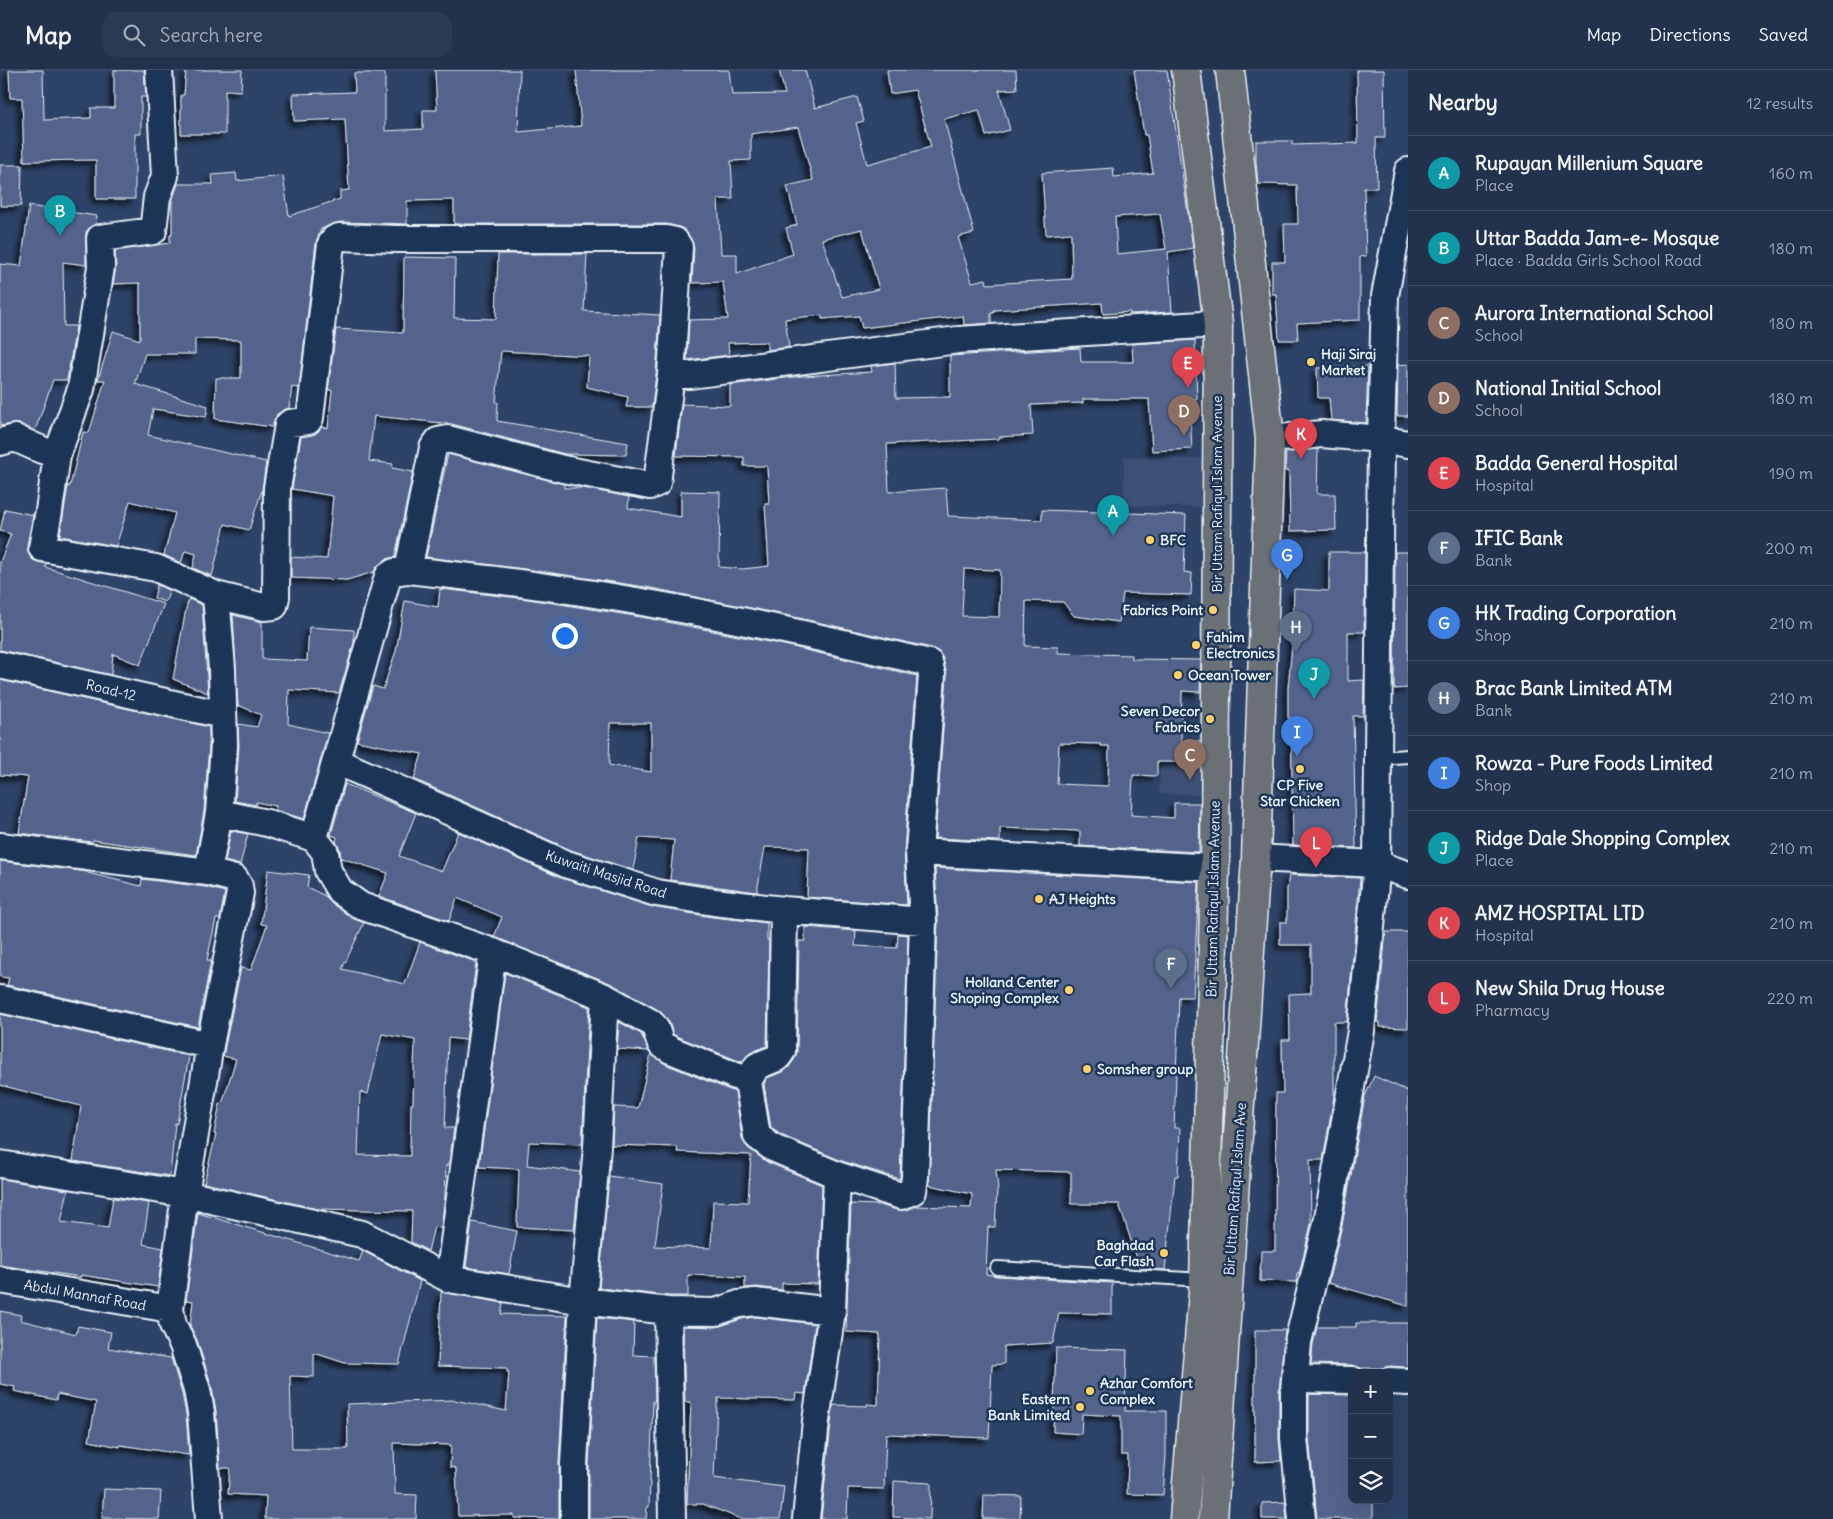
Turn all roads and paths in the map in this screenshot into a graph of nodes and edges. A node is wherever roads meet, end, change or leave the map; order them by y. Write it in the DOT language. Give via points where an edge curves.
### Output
graph roads {
  1 [pos="159,70"];
  2 [pos="1186,70"];
  3 [pos="1230,70"];
  4 [pos="1408,171"];
  5 [pos="1218,324"];
  6 [pos="671,375"];
  7 [pos="1270,439"];
  8 [pos="1381,439"];
  9 [pos="0,442"];
  10 [pos="1408,444"];
  11 [pos="57,455"];
  12 [pos="408,570"];
  13 [pos="216,595"];
  14 [pos="0,665"];
  15 [pos="222,715"];
  16 [pos="1408,756"];
  17 [pos="1379,758"];
  18 [pos="336,761"];
  19 [pos="219,813"];
  20 [pos="314,838"];
  21 [pos="0,846"];
  22 [pos="919,852"];
  23 [pos="1256,858"];
  24 [pos="1377,864"];
  25 [pos="1215,868"];
  26 [pos="208,872"];
  27 [pos="1408,875"];
  28 [pos="784,910"];
  29 [pos="923,921"];
  30 [pos="492,952"];
  31 [pos="605,997"];
  32 [pos="0,999"];
  33 [pos="210,1046"];
  34 [pos="748,1081"];
  35 [pos="0,1164"];
  36 [pos="837,1175"];
  37 [pos="185,1194"];
  38 [pos="997,1268"];
  39 [pos="449,1278"];
  40 [pos="0,1280"];
  41 [pos="1204,1280"];
  42 [pos="583,1301"];
  43 [pos="170,1310"];
  44 [pos="668,1311"];
  45 [pos="832,1311"];
  46 [pos="1295,1379"];
  47 [pos="1348,1380"];
  48 [pos="1393,1381"];
  49 [pos="1408,1382"];
  50 [pos="209,1519"];
  51 [pos="574,1519"];
  52 [pos="672,1519"];
  53 [pos="806,1519"];
  54 [pos="1184,1519"];
  55 [pos="1213,1519"];
  56 [pos="1302,1519"];
  1 -- 11 [label="street" via="165,176 157,197 153,231 100,238 101,267 80,389"];
  2 -- 5 [label="main road, Bir Uttam Rafiqul Islam Avenue"];
  3 -- 7 [label="main road"];
  4 -- 8 [label="street" via="1386,296"];
  5 -- 6 [label="street" via="958,340"];
  5 -- 25 [label="main road, Bir Uttam Rafiqul Islam Avenue"];
  6 -- 12 [label="street" via="657,483 650,486 563,469 448,439 438,441 433,448"];
  6 -- 13 [label="street" via="679,247 675,241 334,239 310,418 288,425 277,488 274,606 264,607"];
  7 -- 8 [label="street" via="1322,434"];
  7 -- 23 [label="main road"];
  8 -- 10 [label="street"];
  8 -- 17 [label="street"];
  9 -- 11 [label="street" via="15,438"];
  11 -- 13 [label="street" via="42,548 156,568"];
  12 -- 18 [label="street" via="388,576"];
  12 -- 22 [label="street" via="547,587 716,615 929,663 932,675"];
  13 -- 15 [label="street"];
  14 -- 15 [label="street, Road-12"];
  15 -- 19 [label="street" via="224,745"];
  16 -- 17 [label="lane"];
  17 -- 24 [label="street"];
  18 -- 20 [label="street"];
  18 -- 28 [label="street, Kuwaiti Masjid Road" via="566,864 657,893"];
  19 -- 20 [label="street" via="266,822"];
  19 -- 26 [label="street"];
  20 -- 30 [label="street" via="325,852 328,871 340,891 361,906"];
  21 -- 26 [label="street"];
  22 -- 25 [label="street"];
  22 -- 29 [label="street"];
  23 -- 24 [label="street"];
  23 -- 55 [label="main road, Bir Uttam Rafiqul Islam Ave"];
  24 -- 27 [label="street"];
  24 -- 46 [label="street" via="1361,1030 1327,1223 1298,1342"];
  25 -- 41 [label="main road, Bir Uttam Rafiqul Islam Avenue"];
  26 -- 33 [label="street" via="235,879 240,886"];
  28 -- 29 [label="street, Kuwaiti Masjid Road"];
  28 -- 34 [label="street" via="782,1051 777,1058 757,1066"];
  29 -- 36 [label="street" via="912,1191 901,1196"];
  30 -- 31 [label="street"];
  30 -- 39 [label="street"];
  31 -- 34 [label="street" via="650,1022 661,1044 671,1050"];
  31 -- 42 [label="street" via="597,1146"];
  32 -- 33 [label="street"];
  33 -- 37 [label="street"];
  34 -- 36 [label="street" via="757,1136 773,1148"];
  35 -- 37 [label="street"];
  36 -- 45 [label="street"];
  37 -- 39 [label="street" via="362,1234"];
  37 -- 43 [label="street"];
  38 -- 41 [label="lane"];
  39 -- 42 [label="street"];
  40 -- 43 [label="street, Abdul Mannaf Road"];
  41 -- 54 [label="main road, Bir Uttam Rafiqul Islam Avenue"];
  42 -- 44 [label="street"];
  42 -- 51 [label="street"];
  43 -- 50 [label="street" via="197,1390"];
  44 -- 45 [label="street" via="716,1312 755,1302"];
  44 -- 52 [label="street"];
  45 -- 53 [label="street"];
  46 -- 47 [label="street"];
  46 -- 56 [label="street" via="1294,1438"];
  48 -- 49 [label="street"];
}
